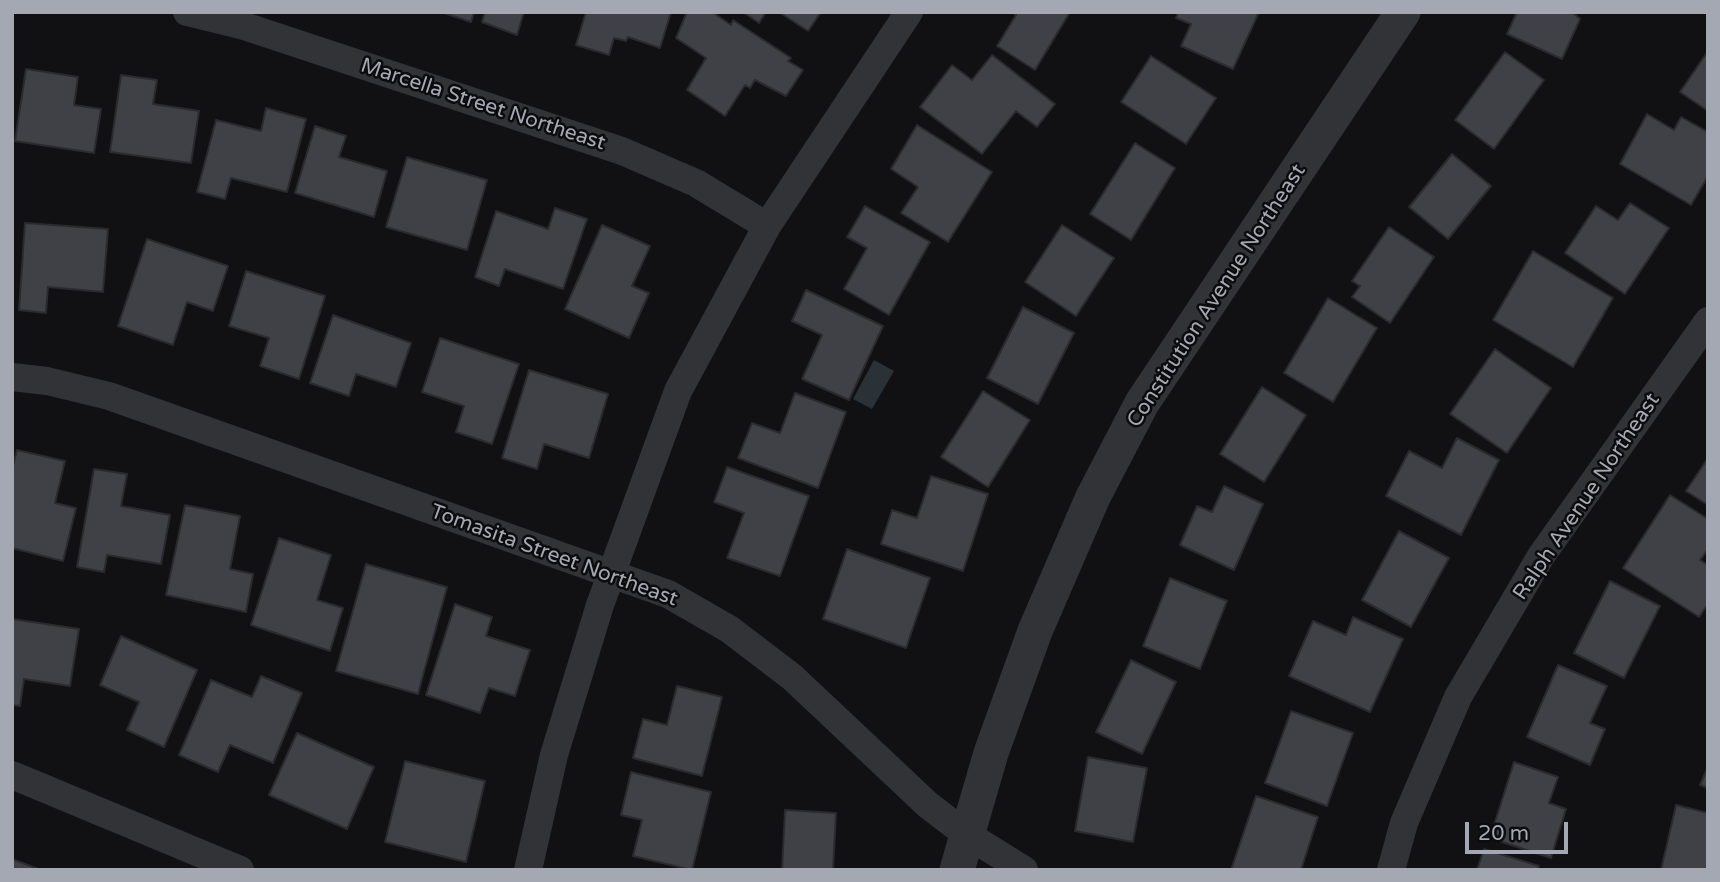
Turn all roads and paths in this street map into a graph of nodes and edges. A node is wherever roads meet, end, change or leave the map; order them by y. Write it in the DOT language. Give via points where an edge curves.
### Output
graph roads {
  1 [pos="187,12"];
  2 [pos="909,12"];
  3 [pos="1403,12"];
  4 [pos="767,226"];
  5 [pos="1708,321"];
  6 [pos="12,377"];
  7 [pos="610,573"];
  8 [pos="12,775"];
  9 [pos="966,834"];
  10 [pos="240,870"];
  11 [pos="528,870"];
  12 [pos="957,870"];
  13 [pos="1024,870"];
  14 [pos="1391,870"];
  1 -- 4 [label="street, Marcella Street Northeast" via="244,26 622,151 696,183"];
  2 -- 4 [label="street"];
  3 -- 9 [label="street, Constitution Avenue Northeast" via="1142,402 1093,497 1035,631"];
  4 -- 7 [label="street" via="678,391"];
  5 -- 14 [label="street, Ralph Avenue Northeast" via="1541,556 1458,697 1404,823"];
  6 -- 7 [label="street, Tomasita Street Northeast" via="108,396"];
  7 -- 9 [label="street, Tomasita Street Northeast" via="668,594 729,629 792,677 928,805"];
  7 -- 11 [label="street" via="554,755"];
  8 -- 10 [label="street"];
  9 -- 12 [label="street, Constitution Avenue Northeast"];
  9 -- 13 [label="street, Tomasita Street Northeast"];
}
